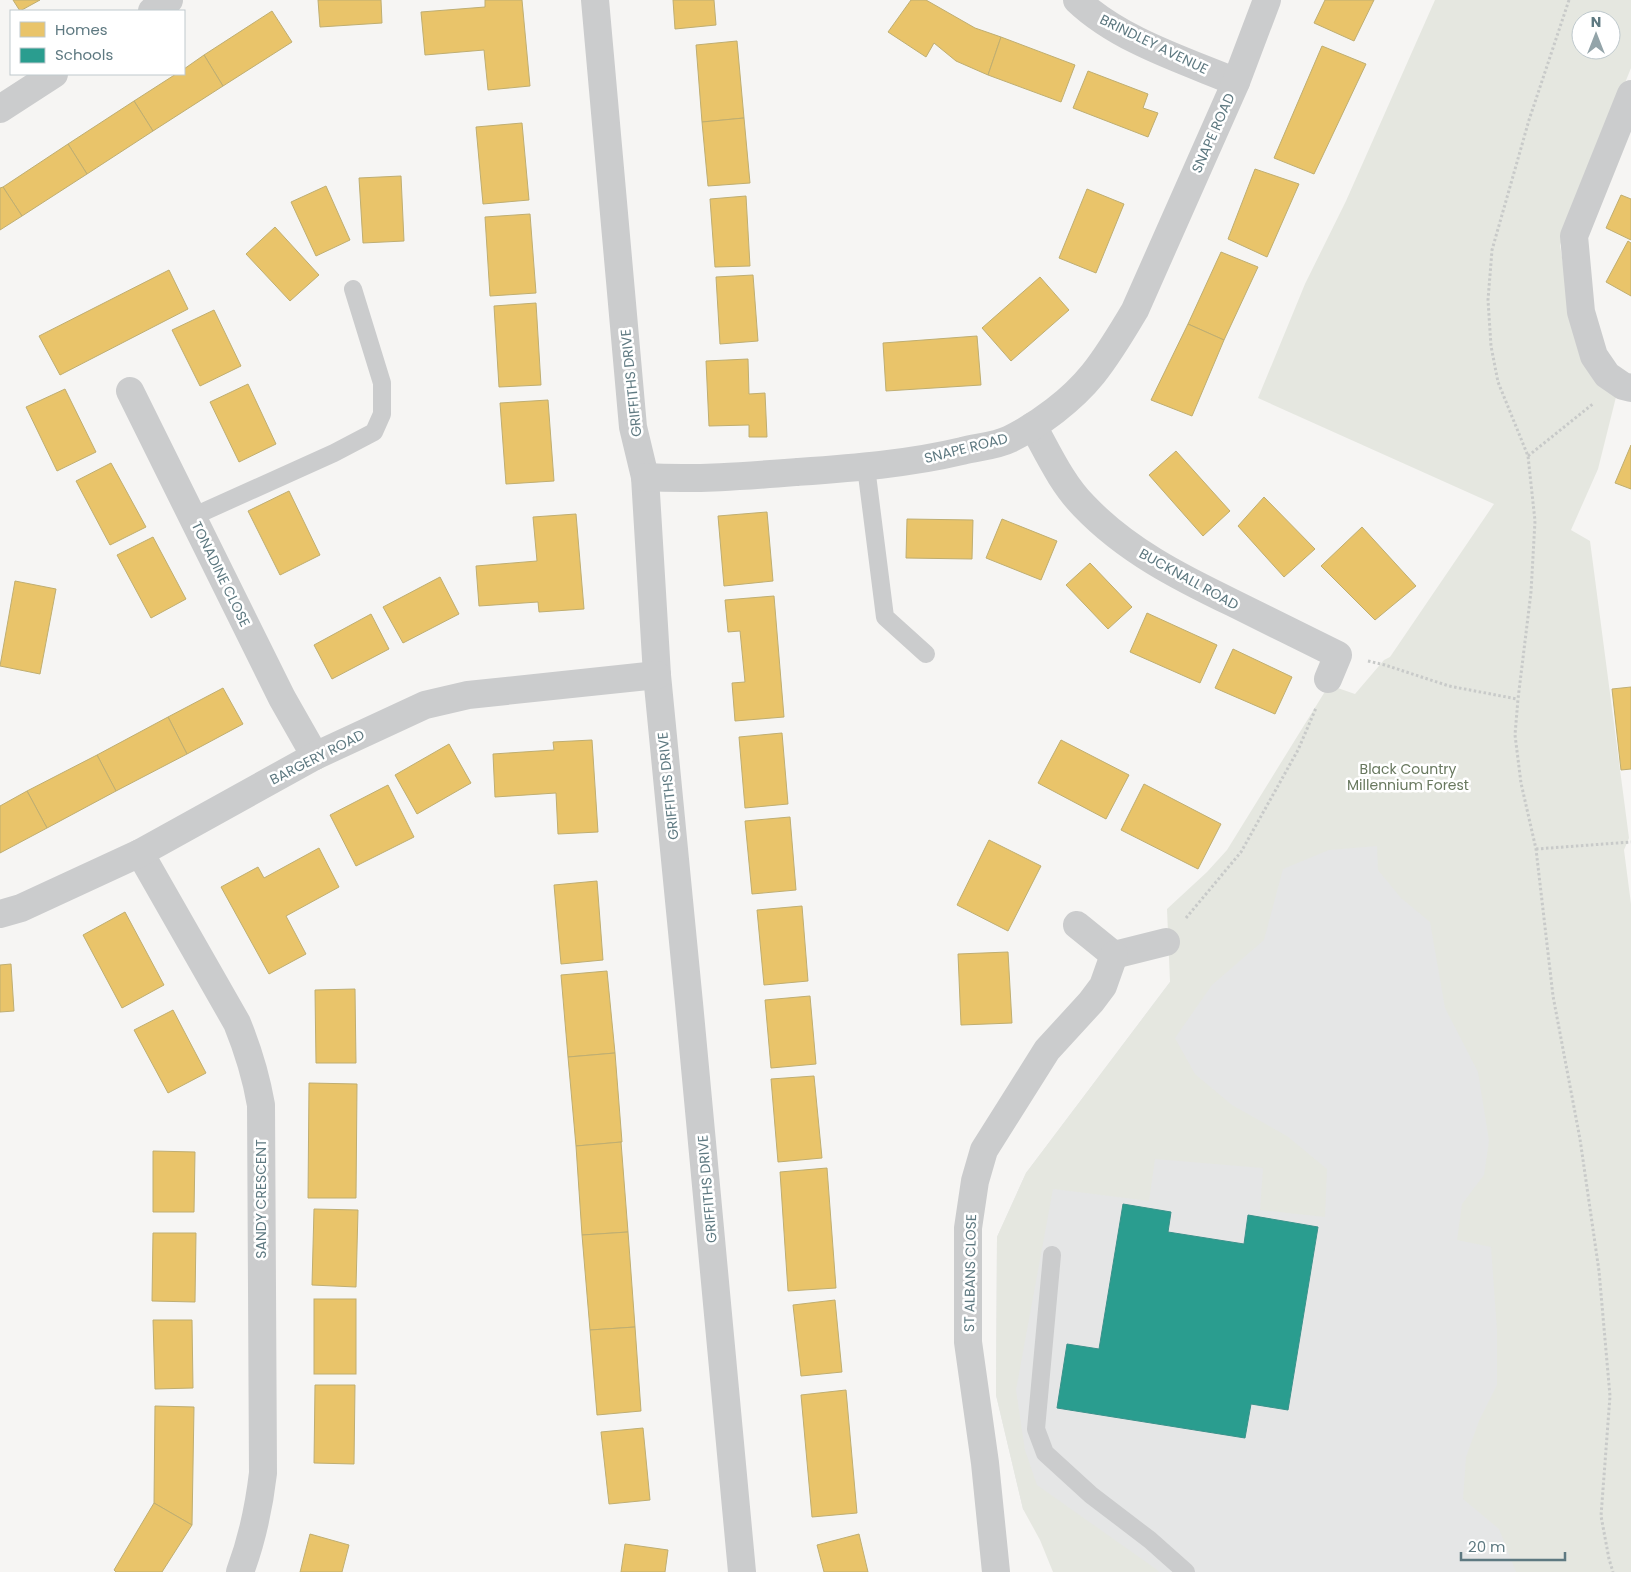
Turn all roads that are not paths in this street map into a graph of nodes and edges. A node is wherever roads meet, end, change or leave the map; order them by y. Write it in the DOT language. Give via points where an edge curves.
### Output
graph roads {
  1 [pos="169,0"];
  2 [pos="595,0"];
  3 [pos="1077,0"];
  4 [pos="1268,0"];
  5 [pos="154,10"];
  6 [pos="52,75"];
  7 [pos="1236,82"];
  8 [pos="1631,94"];
  9 [pos="4,97"];
  10 [pos="353,289"];
  11 [pos="1631,388"];
  12 [pos="130,391"];
  13 [pos="1033,426"];
  14 [pos="866,467"];
  15 [pos="645,477"];
  16 [pos="192,518"];
  17 [pos="926,654"];
  18 [pos="1333,667"];
  19 [pos="657,675"];
  20 [pos="315,756"];
  21 [pos="140,853"];
  22 [pos="0,914"];
  23 [pos="1077,925"];
  24 [pos="1166,942"];
  25 [pos="1114,955"];
  26 [pos="1052,1255"];
  27 [pos="240,1572"];
  28 [pos="742,1572"];
  29 [pos="996,1572"];
  30 [pos="1186,1572"];
  1 -- 5 [label="street"];
  2 -- 15 [label="street, GRIFFITHS DRIVE" via="633,427"];
  3 -- 7 [label="street, BRINDLEY AVENUE" via="1122,32"];
  4 -- 7 [label="street, SNAPE ROAD"];
  6 -- 9 [label="street"];
  7 -- 13 [label="street, SNAPE ROAD" via="1135,310 1092,375"];
  8 -- 11 [label="street" via="1574,236 1582,312 1594,356 1607,375"];
  10 -- 16 [label="lane" via="382,383 382,414 374,432"];
  12 -- 16 [label="street, TONADINE CLOSE"];
  13 -- 14 [label="street, SNAPE ROAD" via="1008,440 931,458"];
  13 -- 18 [label="street, BUCKNALL ROAD" via="1082,505 1108,529 1136,550"];
  14 -- 15 [label="street, SNAPE ROAD" via="684,479"];
  14 -- 17 [label="lane" via="886,617"];
  15 -- 19 [label="street, GRIFFITHS DRIVE"];
  16 -- 20 [label="street, TONADINE CLOSE" via="282,698"];
  19 -- 20 [label="street, BARGERY ROAD" via="468,694 425,705"];
  19 -- 28 [label="street, GRIFFITHS DRIVE"];
  20 -- 21 [label="street, BARGERY ROAD"];
  21 -- 22 [label="street, BARGERY ROAD" via="21,908"];
  21 -- 27 [label="street, SANDY CRESCENT" via="248,1048 260,1105 263,1473 260,1503"];
  23 -- 25 [label="street"];
  24 -- 25 [label="street"];
  25 -- 29 [label="street, ST ALBANS CLOSE" via="1103,986 1047,1050 984,1150 975,1181 968,1228 968,1342"];
  26 -- 30 [label="lane" via="1036,1429 1045,1453"];
}
